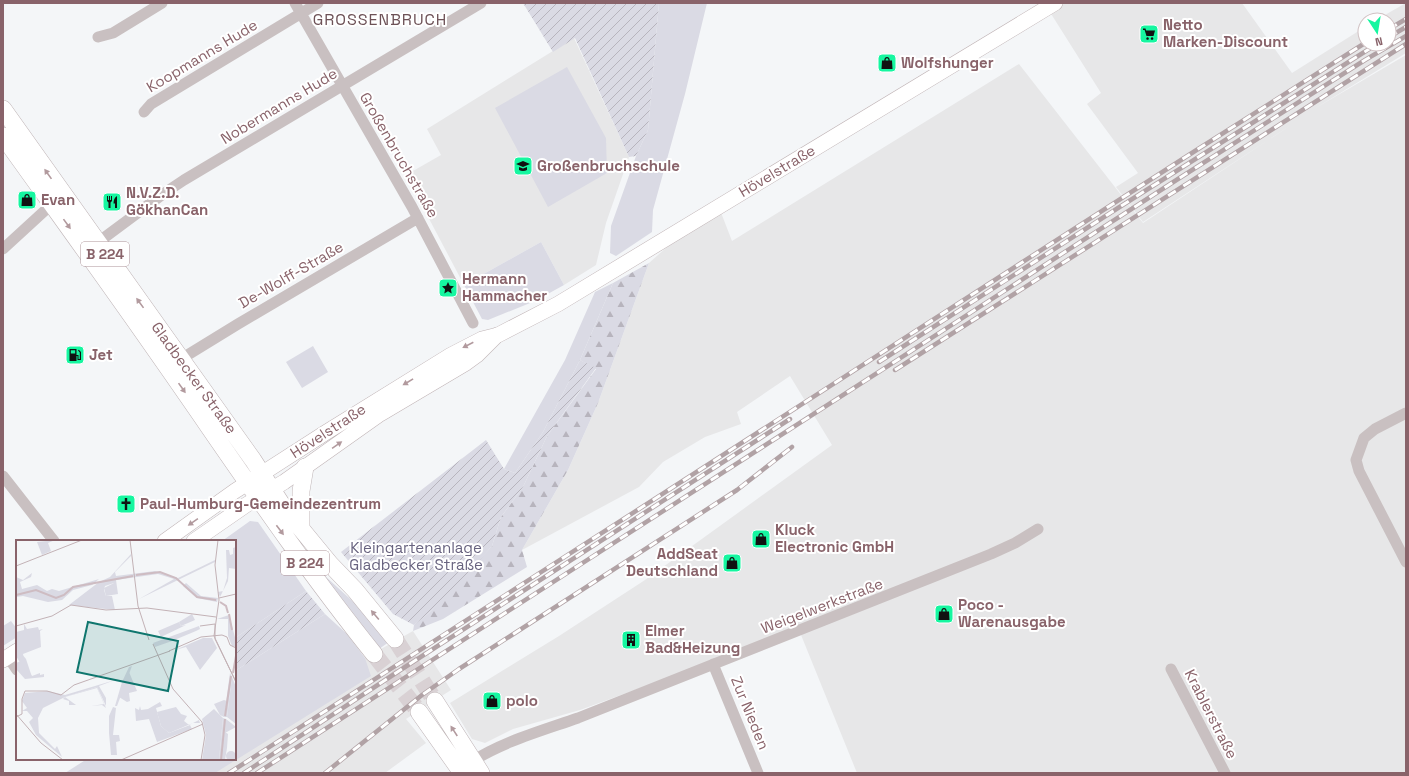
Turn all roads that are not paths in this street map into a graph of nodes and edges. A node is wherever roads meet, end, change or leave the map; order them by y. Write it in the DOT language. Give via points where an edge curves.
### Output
graph roads {
  1 [pos="162,3"];
  2 [pos="295,3"];
  3 [pos="318,3"];
  4 [pos="481,3"];
  5 [pos="1055,3"];
  6 [pos="301,13"];
  7 [pos="98,37"];
  8 [pos="342,85"];
  9 [pos="3,109"];
  10 [pos="144,112"];
  11 [pos="3,136"];
  12 [pos="52,204"];
  13 [pos="418,218"];
  14 [pos="97,243"];
  15 [pos="3,249"];
  16 [pos="472,322"];
  17 [pos="498,335"];
  18 [pos="181,359"];
  19 [pos="1406,413"];
  20 [pos="305,467"];
  21 [pos="262,474"];
  22 [pos="3,476"];
  23 [pos="248,483"];
  24 [pos="272,490"];
  25 [pos="258,498"];
  26 [pos="301,528"];
  27 [pos="1038,529"];
  28 [pos="53,540"];
  29 [pos="166,540"];
  30 [pos="195,540"];
  31 [pos="1406,562"];
  32 [pos="395,639"];
  33 [pos="374,654"];
  34 [pos="9,656"];
  35 [pos="713,664"];
  36 [pos="16,668"];
  37 [pos="1171,669"];
  38 [pos="435,701"];
  39 [pos="419,712"];
  40 [pos="469,769"];
  41 [pos="758,773"];
  42 [pos="1225,773"];
  1 -- 7 [label="street" via="113,33"];
  2 -- 6 [label="street, Großenbruchstraße"];
  3 -- 6 [label="street, Koopmanns Hude"];
  4 -- 8 [label="street, Nobermanns Hude"];
  5 -- 17 [label="main road, Hövelstraße" via="558,304"];
  6 -- 8 [label="street, Großenbruchstraße"];
  6 -- 10 [label="street, Koopmanns Hude" via="151,104"];
  8 -- 13 [label="street, Großenbruchstraße"];
  8 -- 14 [label="street, Nobermanns Hude" via="184,180"];
  14 -- 9 [label="main road, Gladbecker Straße / B 224, one-way"];
  11 -- 12 [label="main road, Gladbecker Straße / B 224"];
  12 -- 15 [label="street"];
  12 -- 23 [label="main road, Gladbecker Straße / B 224, one-way"];
  13 -- 16 [label="street, Großenbruchstraße"];
  13 -- 18 [label="street, De-Wolff-Straße"];
  18 -- 14 [label="main road, Gladbecker Straße / B 224, one-way"];
  20 -- 17 [label="main road, Hövelstraße, one-way" via="380,414 466,363"];
  17 -- 21 [label="main road, Hövelstraße, one-way" via="482,339 459,350"];
  18 -- 21 [label="main road, Gladbecker Straße / B 224"];
  19 -- 31 [label="street" via="1375,428 1364,438 1356,460 1359,471"];
  20 -- 24 [label="main road, Hövelstraße"];
  20 -- 26 [label="main road" via="301,491"];
  21 -- 23 [label="main road, Hövelstraße"];
  21 -- 24 [label="main road, Gladbecker Straße / B 224"];
  22 -- 28 [label="street"];
  23 -- 25 [label="main road, Gladbecker Straße / B 224"];
  23 -- 29 [label="main road, Hövelstraße, one-way"];
  24 -- 25 [label="main road, Hövelstraße"];
  24 -- 26 [label="main road, Gladbecker Straße / B 224"];
  25 -- 30 [label="main road, Hövelstraße"];
  25 -- 33 [label="main road, Gladbecker Straße / B 224, one-way"];
  32 -- 26 [label="main road, Gladbecker Straße / B 224, one-way"];
  27 -- 35 [label="street, Weigelwerkstraße" via="990,554"];
  34 -- 36 [label="street"];
  35 -- 40 [label="street, Weigelwerkstraße" via="495,749"];
  35 -- 41 [label="street, Zur Nieden"];
  37 -- 42 [label="street, Krablerstraße"];
  40 -- 38 [label="main road, one-way"];
  39 -- 40 [label="main road"];
}
